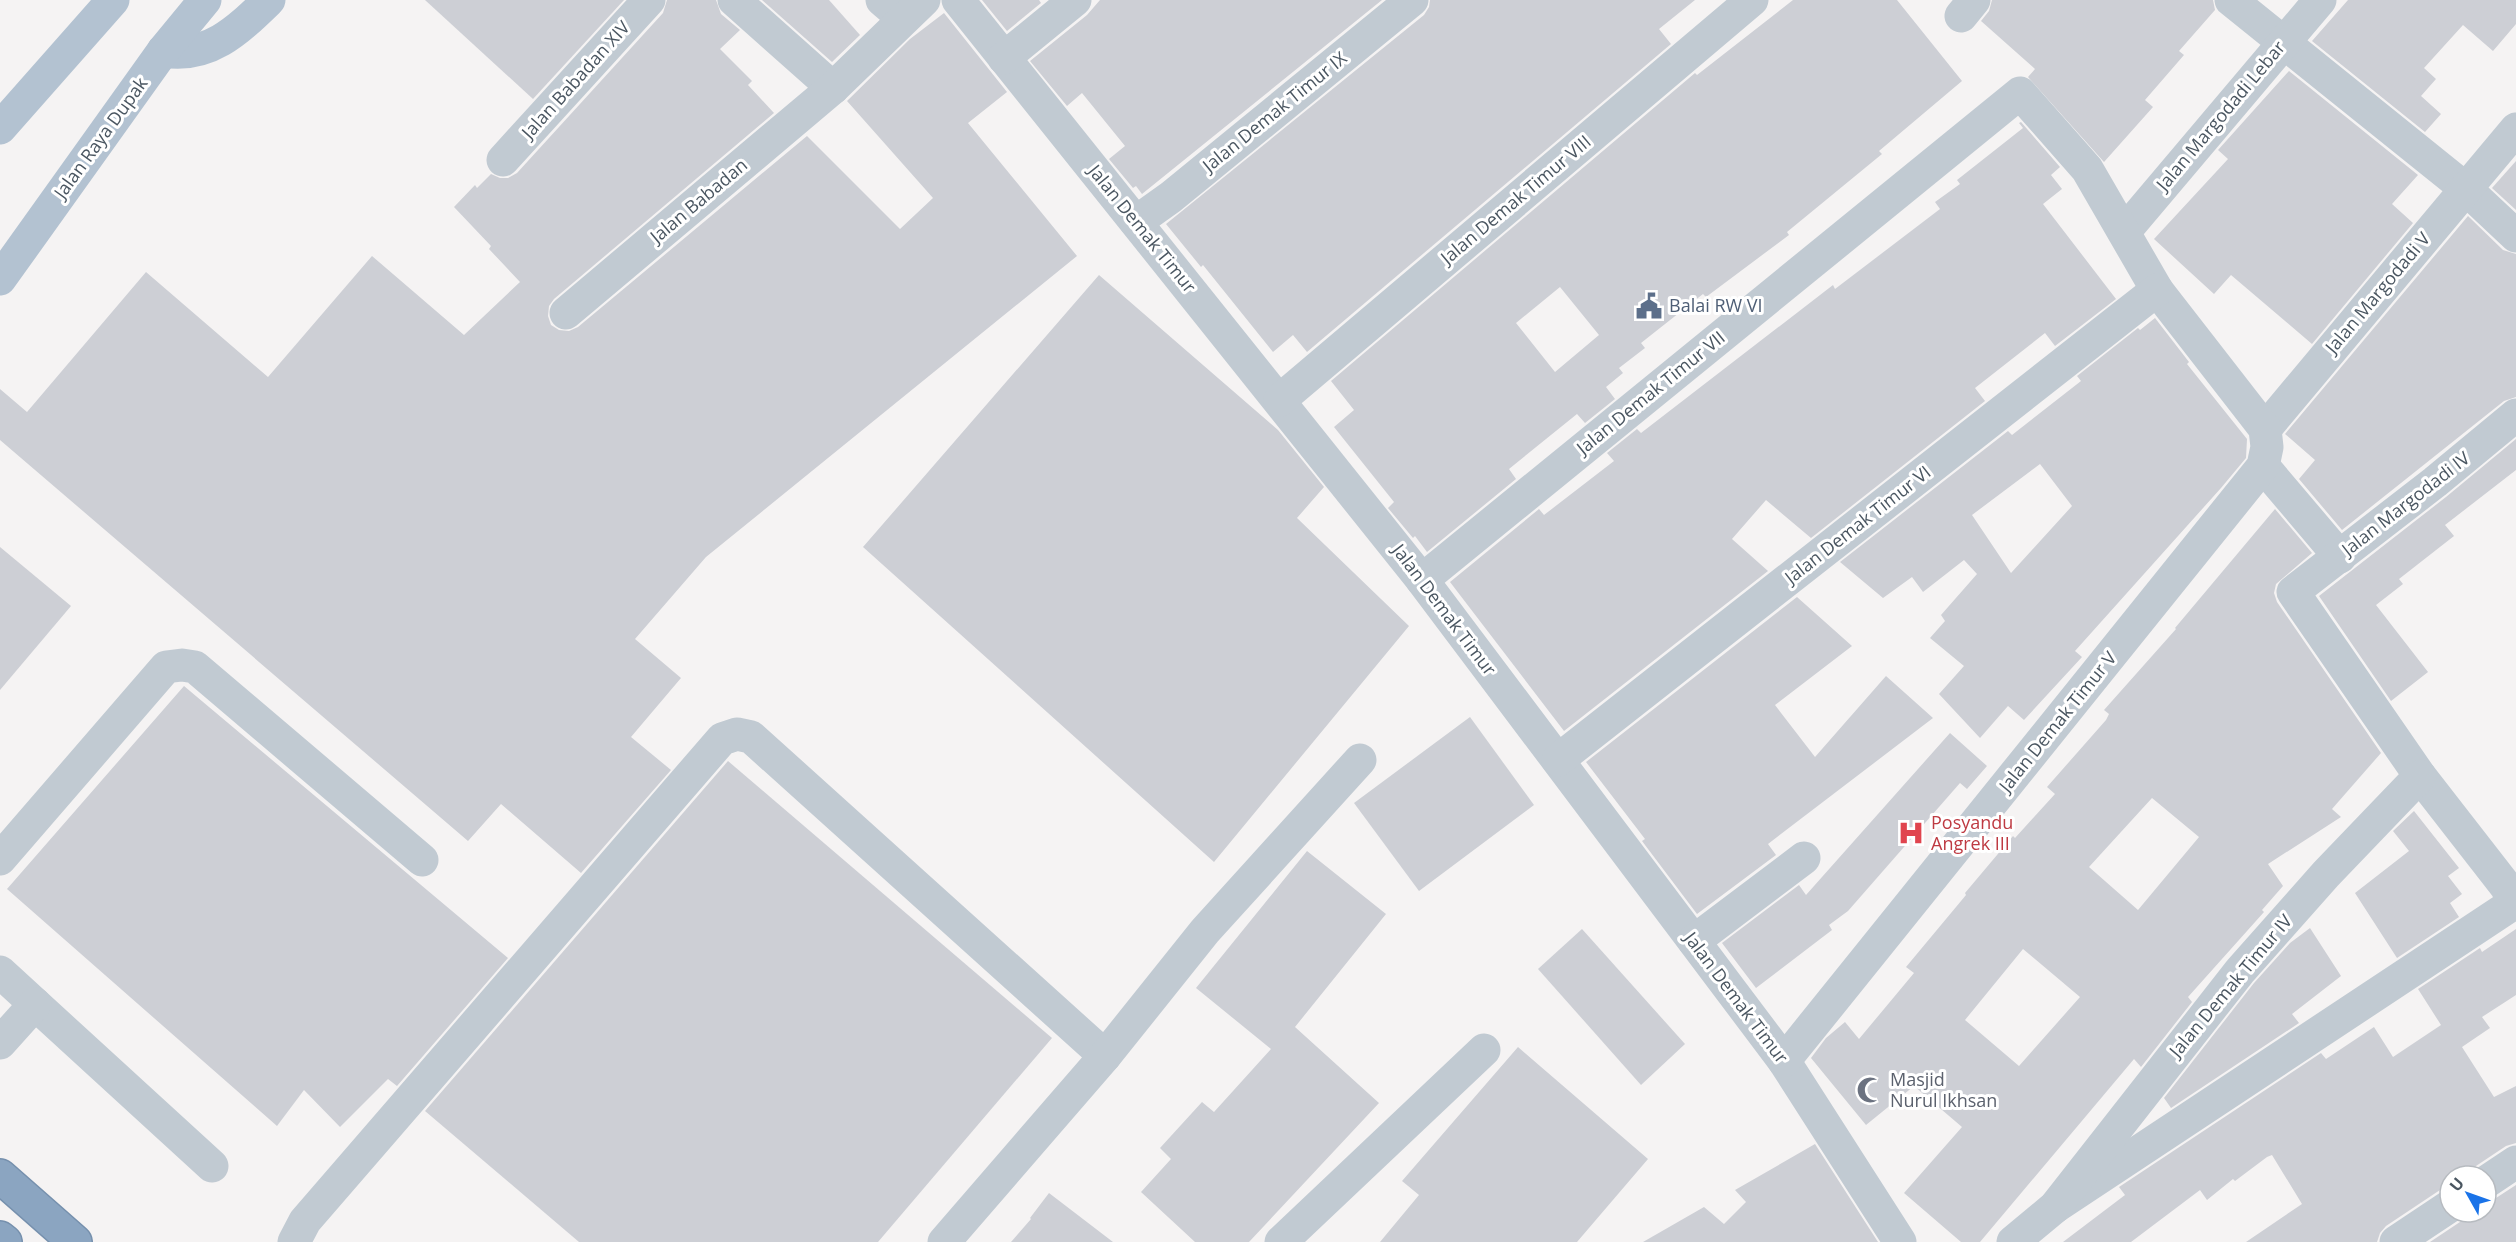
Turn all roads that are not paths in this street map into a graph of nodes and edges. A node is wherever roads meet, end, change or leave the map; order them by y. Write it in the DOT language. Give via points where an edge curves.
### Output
graph roads {
  1 [pos="113,0"];
  2 [pos="205,0"];
  3 [pos="269,0"];
  4 [pos="649,0"];
  5 [pos="734,0"];
  6 [pos="958,0"];
  7 [pos="1075,0"];
  8 [pos="1412,0"];
  9 [pos="1752,0"];
  10 [pos="2231,0"];
  11 [pos="2320,0"];
  12 [pos="903,6"];
  13 [pos="2283,42"];
  14 [pos="163,51"];
  15 [pos="1004,58"];
  16 [pos="833,88"];
  17 [pos="0,128"];
  18 [pos="2516,129"];
  19 [pos="503,160"];
  20 [pos="2466,189"];
  21 [pos="1136,222"];
  22 [pos="2124,232"];
  23 [pos="2516,236"];
  24 [pos="0,279"];
  25 [pos="2157,290"];
  26 [pos="566,313"];
  27 [pos="1280,400"];
  28 [pos="2516,415"];
  29 [pos="2265,429"];
  30 [pos="2263,466"];
  31 [pos="2340,557"];
  32 [pos="1422,580"];
  33 [pos="1360,760"];
  34 [pos="1558,760"];
  35 [pos="2420,776"];
  36 [pos="1804,858"];
  37 [pos="0,859"];
  38 [pos="422,860"];
  39 [pos="1694,941"];
  40 [pos="0,972"];
  41 [pos="35,1004"];
  42 [pos="0,1043"];
  43 [pos="1484,1050"];
  44 [pos="1105,1056"];
  45 [pos="1784,1061"];
  46 [pos="2516,1162"];
  47 [pos="212,1166"];
  48 [pos="2498,1174"];
  49 [pos="0,1176"];
  50 [pos="2055,1207"];
  51 [pos="2438,1214"];
  52 [pos="0,1238"];
  53 [pos="5,1242"];
  54 [pos="75,1242"];
  55 [pos="294,1242"];
  56 [pos="944,1242"];
  57 [pos="1281,1242"];
  58 [pos="1900,1242"];
  59 [pos="2013,1242"];
  60 [pos="2396,1242"];
  1 -- 17 [label="main road"];
  2 -- 14 [label="main road, Jalan Raya Dupak"];
  3 -- 14 [label="main road" via="232,33 202,50"];
  4 -- 19 [label="street, Jalan Babadan XIV"];
  5 -- 16 [label="street"];
  6 -- 15 [label="street, Jalan Demak Timur"];
  7 -- 15 [label="street"];
  8 -- 21 [label="street, Jalan Demak Timur IX"];
  9 -- 27 [label="street, Jalan Demak Timur VIII"];
  10 -- 13 [label="street"];
  11 -- 13 [label="street, Jalan Margodadi Lebar"];
  12 -- 16 [label="street, Jalan Babadan"];
  13 -- 20 [label="street"];
  13 -- 22 [label="street, Jalan Margodadi Lebar"];
  14 -- 24 [label="main road, Jalan Raya Dupak"];
  15 -- 21 [label="street, Jalan Demak Timur"];
  16 -- 26 [label="street, Jalan Babadan"];
  18 -- 20 [label="street, Jalan Margodadi V"];
  20 -- 23 [label="street"];
  20 -- 29 [label="street, Jalan Margodadi V"];
  21 -- 27 [label="street, Jalan Demak Timur"];
  22 -- 25 [label="street"];
  22 -- 32 [label="street, Jalan Demak Timur VII" via="2086,169 2020,93"];
  25 -- 29 [label="street"];
  25 -- 34 [label="street, Jalan Demak Timur VI"];
  27 -- 32 [label="street, Jalan Demak Timur"];
  28 -- 31 [label="street, Jalan Margodadi IV"];
  29 -- 30 [label="street"];
  30 -- 31 [label="street"];
  30 -- 45 [label="street, Jalan Demak Timur V"];
  31 -- 35 [label="street, Jalan Margodadi IV" via="2294,591"];
  32 -- 34 [label="street, Jalan Demak Timur"];
  33 -- 44 [label="street" via="1206,932"];
  34 -- 39 [label="street, Jalan Demak Timur"];
  35 -- 50 [label="street, Jalan Demak Timur IV" via="2240,971"];
  35 -- 50 [label="street, Jalan Demak Timur IV" via="2508,889 2510,906"];
  36 -- 39 [label="street"];
  37 -- 38 [label="street" via="166,667 182,665 195,667"];
  39 -- 45 [label="street, Jalan Demak Timur"];
  40 -- 41 [label="street"];
  41 -- 42 [label="street"];
  41 -- 47 [label="street"];
  43 -- 57 [label="street"];
  44 -- 55 [label="street" via="751,737 737,734 722,739 714,747 305,1221"];
  44 -- 56 [label="street"];
  45 -- 58 [label="street, Jalan Demak Timur"];
  46 -- 48 [label="street"];
  49 -- 54 [label="highway"];
  50 -- 59 [label="street, Jalan Demak Timur IV"];
  51 -- 60 [label="street"];
  52 -- 53 [label="highway"];
}
